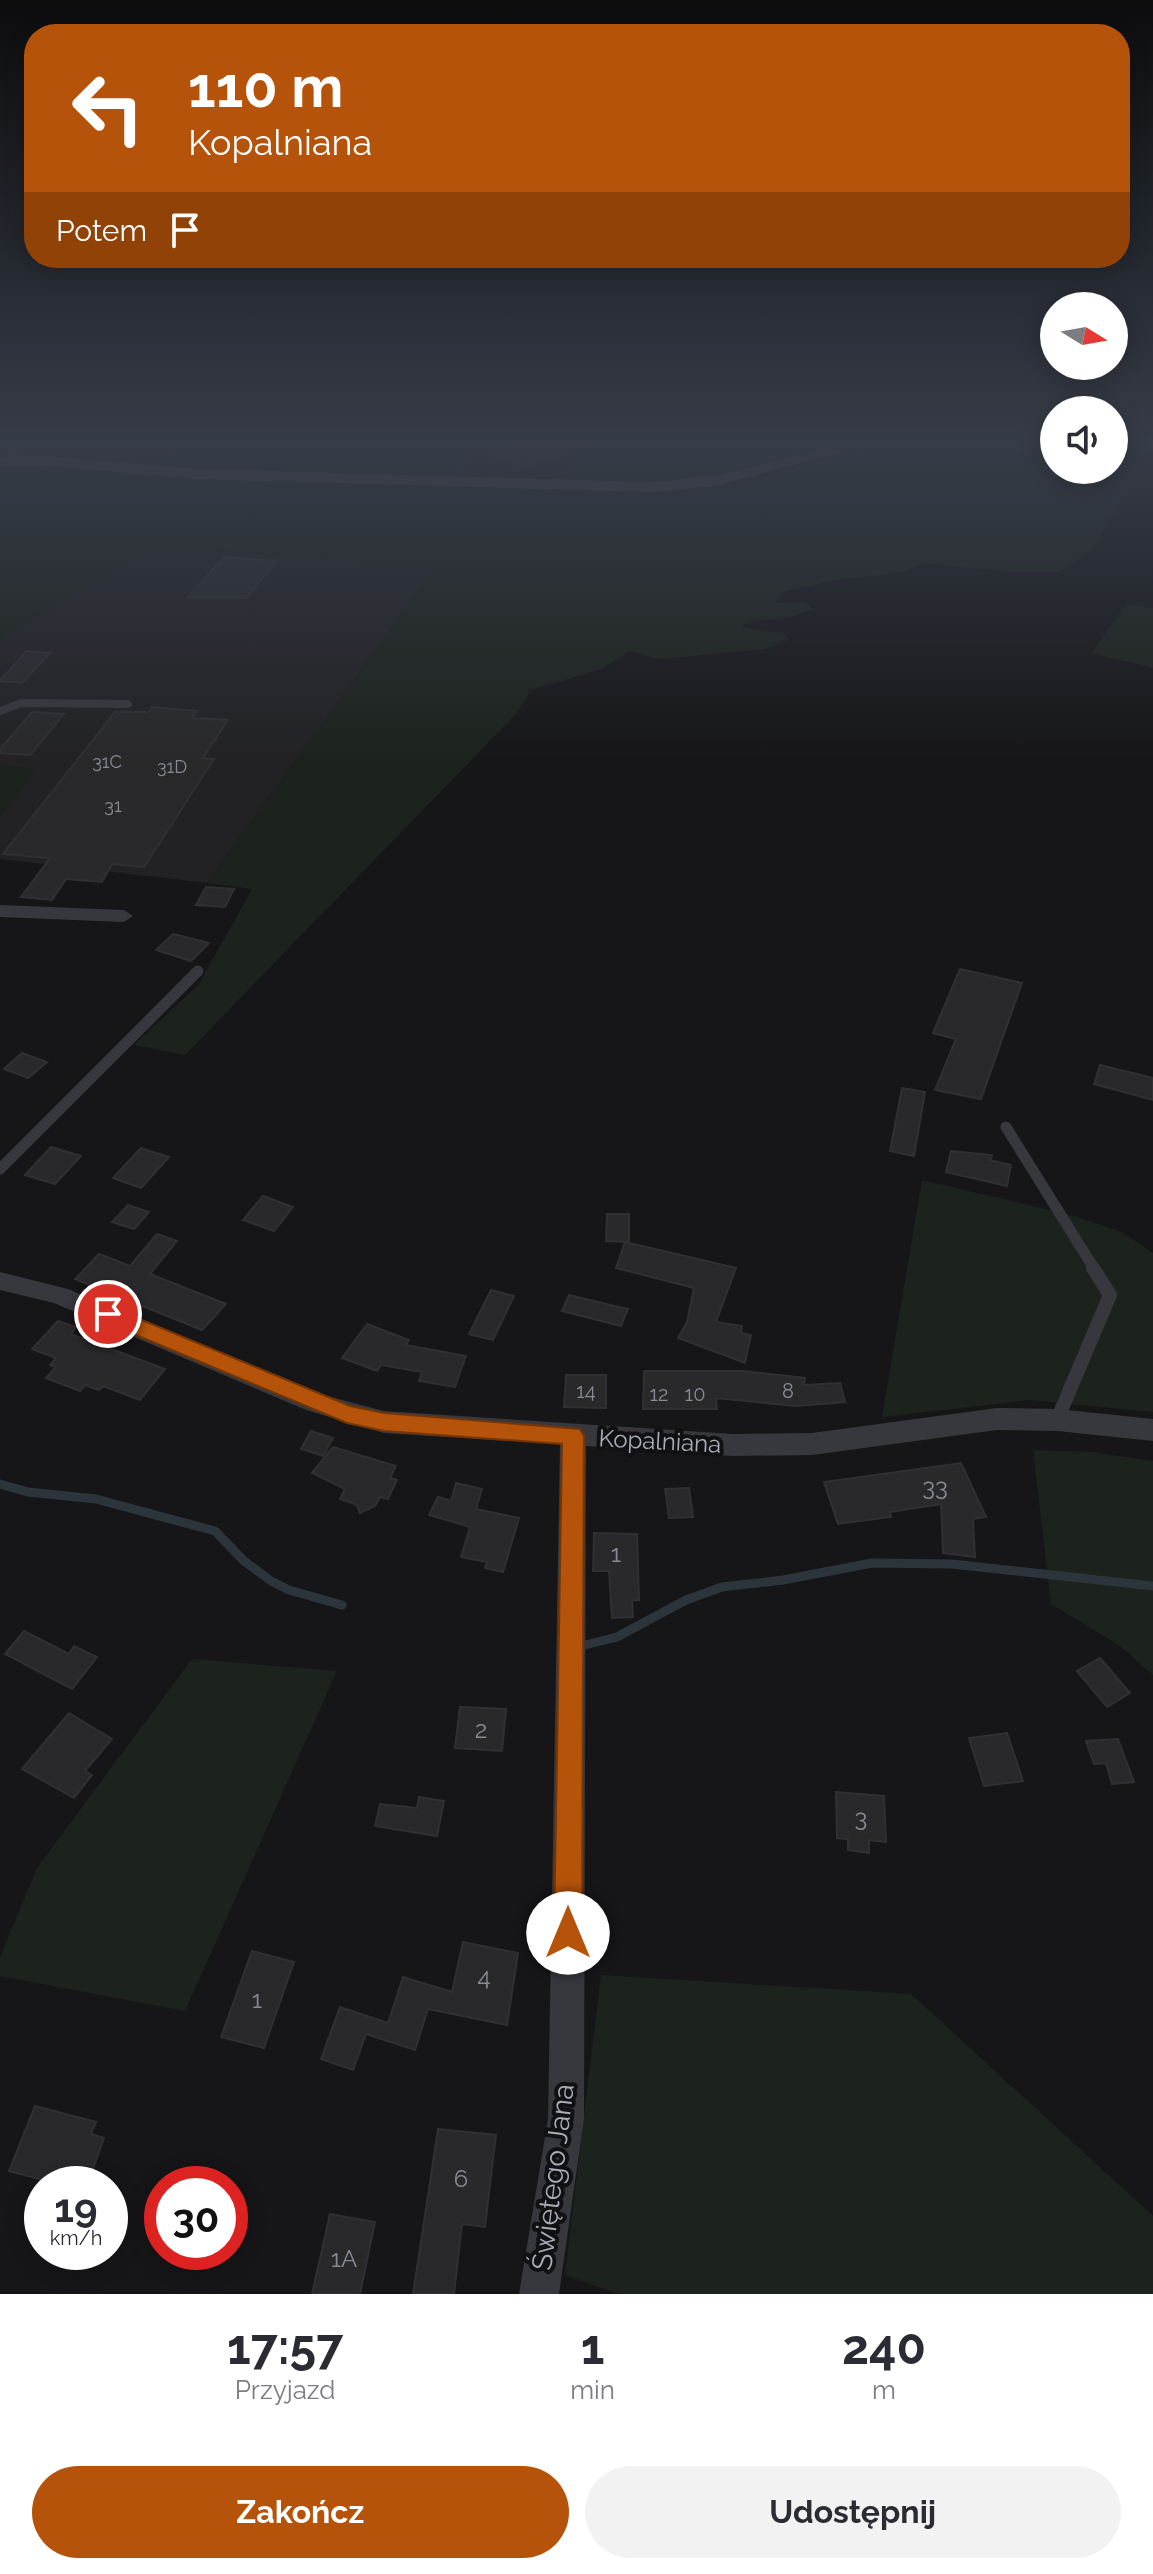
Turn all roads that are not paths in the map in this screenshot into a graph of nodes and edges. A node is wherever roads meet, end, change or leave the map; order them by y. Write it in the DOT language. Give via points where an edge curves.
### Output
graph roads {
  1 [pos="128,704"];
  2 [pos="0,711"];
  3 [pos="0,911"];
  4 [pos="124,916"];
  5 [pos="198,971"];
  6 [pos="1006,1127"];
  7 [pos="0,1169"];
  8 [pos="0,1281"];
  9 [pos="1057,1420"];
  10 [pos="1153,1430"];
  11 [pos="573,1436"];
  12 [pos="539,2294"];
  1 -- 2 [label="lane" via="21,703"];
  3 -- 4 [label="street"];
  5 -- 7 [label="lane"];
  6 -- 9 [label="lane" via="1110,1295"];
  8 -- 11 [label="street, Kopalniana" via="59,1295 347,1414 384,1422"];
  9 -- 10 [label="street, Kopalniana"];
  9 -- 11 [label="street, Kopalniana" via="997,1419 812,1444"];
  11 -- 12 [label="street, Świętego Jana" via="566,2119"];
}
